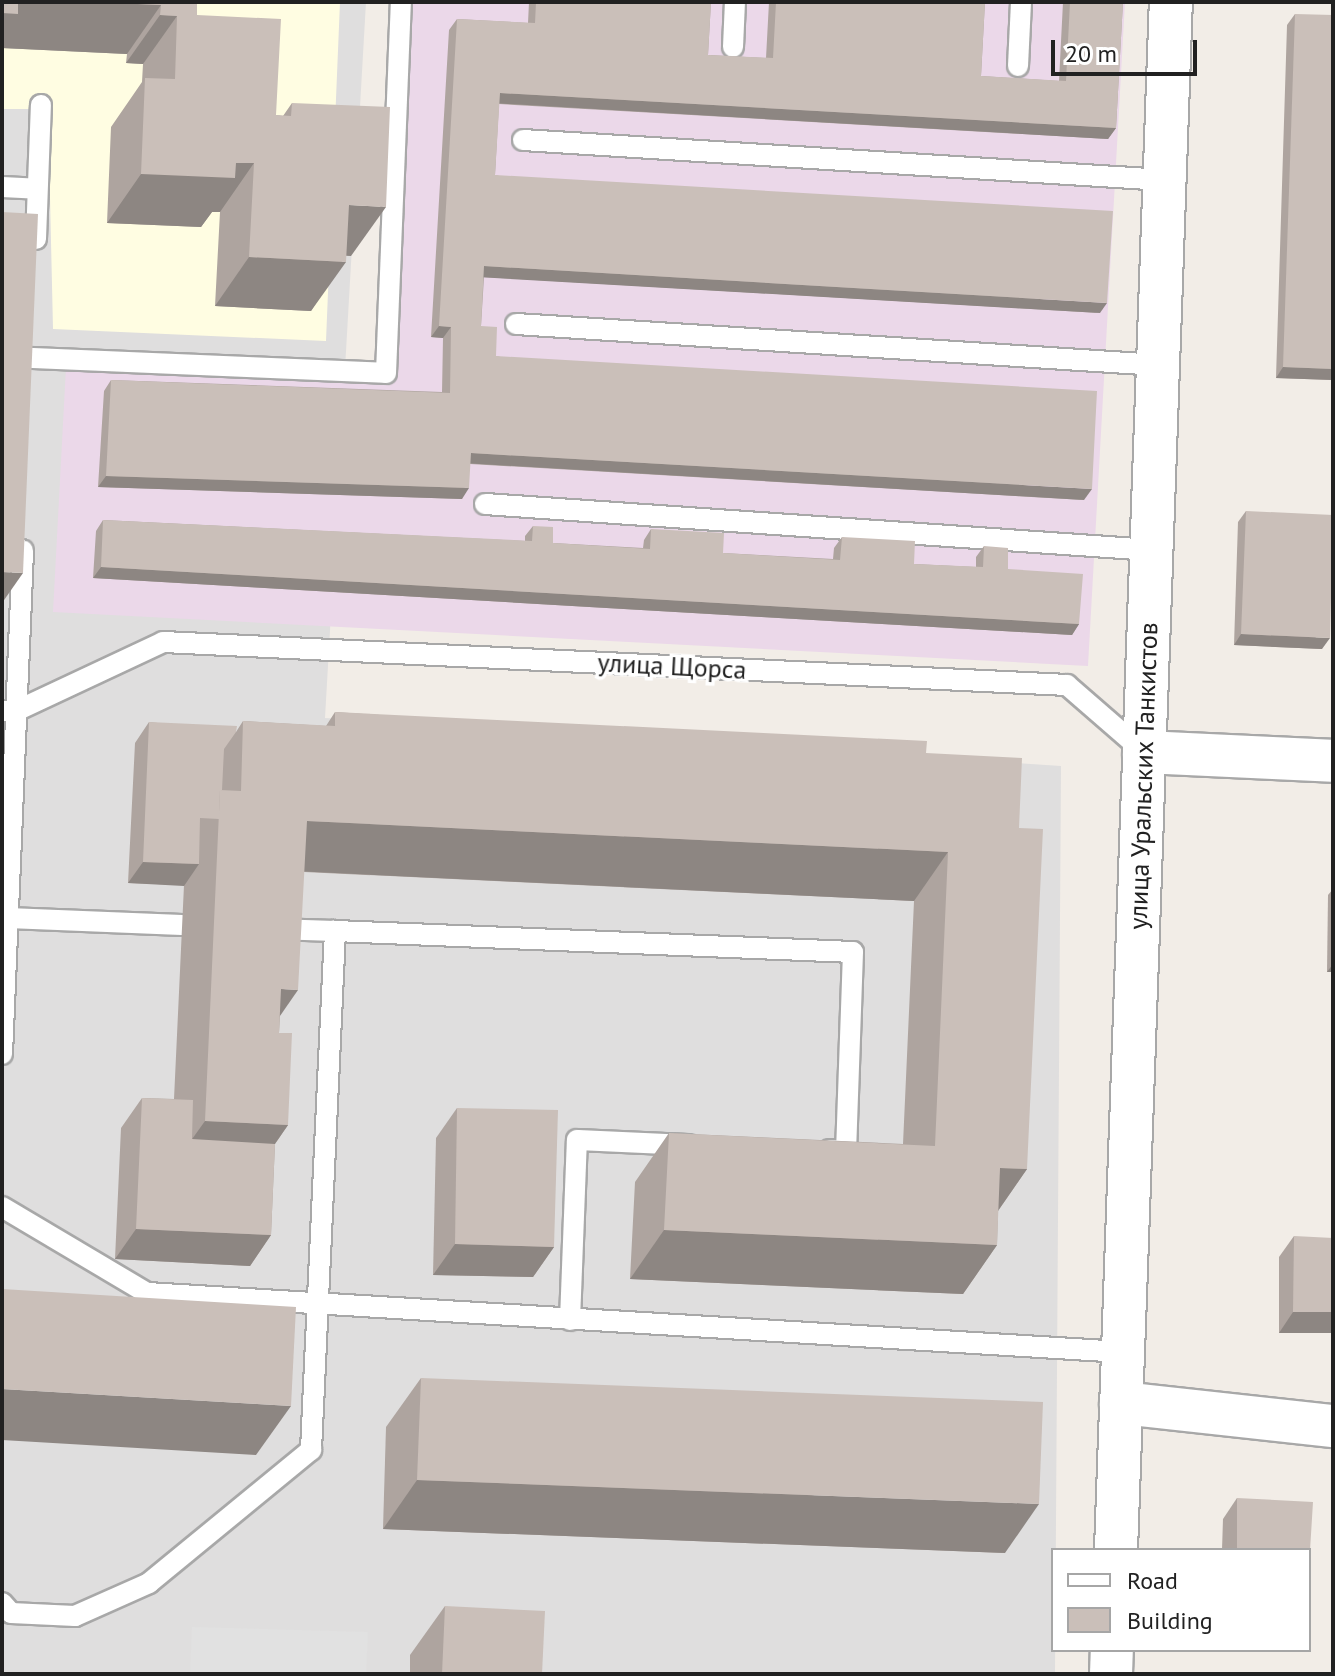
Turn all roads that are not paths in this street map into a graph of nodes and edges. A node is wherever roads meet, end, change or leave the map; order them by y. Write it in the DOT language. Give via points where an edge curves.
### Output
graph roads {
  1 [pos="401,2"];
  2 [pos="735,2"];
  3 [pos="1021,2"];
  4 [pos="1171,2"];
  5 [pos="733,47"];
  6 [pos="1018,66"];
  7 [pos="41,105"];
  8 [pos="523,140"];
  9 [pos="1165,180"];
  10 [pos="2,187"];
  11 [pos="37,189"];
  12 [pos="34,266"];
  13 [pos="516,324"];
  14 [pos="32,327"];
  15 [pos="31,358"];
  16 [pos="1158,365"];
  17 [pos="30,389"];
  18 [pos="485,504"];
  19 [pos="24,527"];
  20 [pos="1151,550"];
  21 [pos="9,711"];
  22 [pos="1144,752"];
  23 [pos="1333,761"];
  24 [pos="8,918"];
  25 [pos="182,925"];
  26 [pos="270,929"];
  27 [pos="335,931"];
  28 [pos="2,1054"];
  29 [pos="719,1146"];
  30 [pos="799,1149"];
  31 [pos="2,1207"];
  32 [pos="321,1304"];
  33 [pos="570,1320"];
  34 [pos="1123,1352"];
  35 [pos="1121,1403"];
  36 [pos="1333,1426"];
  37 [pos="1116,1548"];
  38 [pos="2,1603"];
  39 [pos="1112,1652"];
  40 [pos="1111,1674"];
  1 -- 15 [label="lane" via="386,373"];
  2 -- 5 [label="lane"];
  3 -- 6 [label="lane"];
  4 -- 9 [label="street, улица Уральских Танкистов"];
  7 -- 11 [label="lane"];
  8 -- 9 [label="lane"];
  9 -- 16 [label="street, улица Уральских Танкистов"];
  10 -- 11 [label="lane"];
  11 -- 12 [label="lane"];
  13 -- 16 [label="lane"];
  14 -- 15 [label="lane"];
  15 -- 17 [label="lane"];
  16 -- 20 [label="street, улица Уральских Танкистов"];
  18 -- 20 [label="lane"];
  19 -- 21 [label="lane"];
  20 -- 22 [label="street, улица Уральских Танкистов"];
  21 -- 22 [label="lane, улица Щорса" via="163,642 1067,685"];
  21 -- 24 [label="lane"];
  22 -- 23 [label="street"];
  22 -- 34 [label="street, улица Уральских Танкистов"];
  24 -- 25 [label="lane"];
  24 -- 28 [label="lane"];
  26 -- 27 [label="lane"];
  27 -- 30 [label="lane" via="853,952 846,1151"];
  27 -- 32 [label="lane"];
  29 -- 33 [label="lane" via="577,1140"];
  31 -- 32 [label="lane" via="147,1293"];
  32 -- 33 [label="lane"];
  32 -- 38 [label="lane" via="311,1450 149,1583 75,1616 11,1613"];
  33 -- 34 [label="lane"];
  34 -- 35 [label="street, улица Уральских Танкистов"];
  35 -- 36 [label="street"];
  35 -- 37 [label="street, улица Уральских Танкистов"];
  39 -- 40 [label="street"];
}
